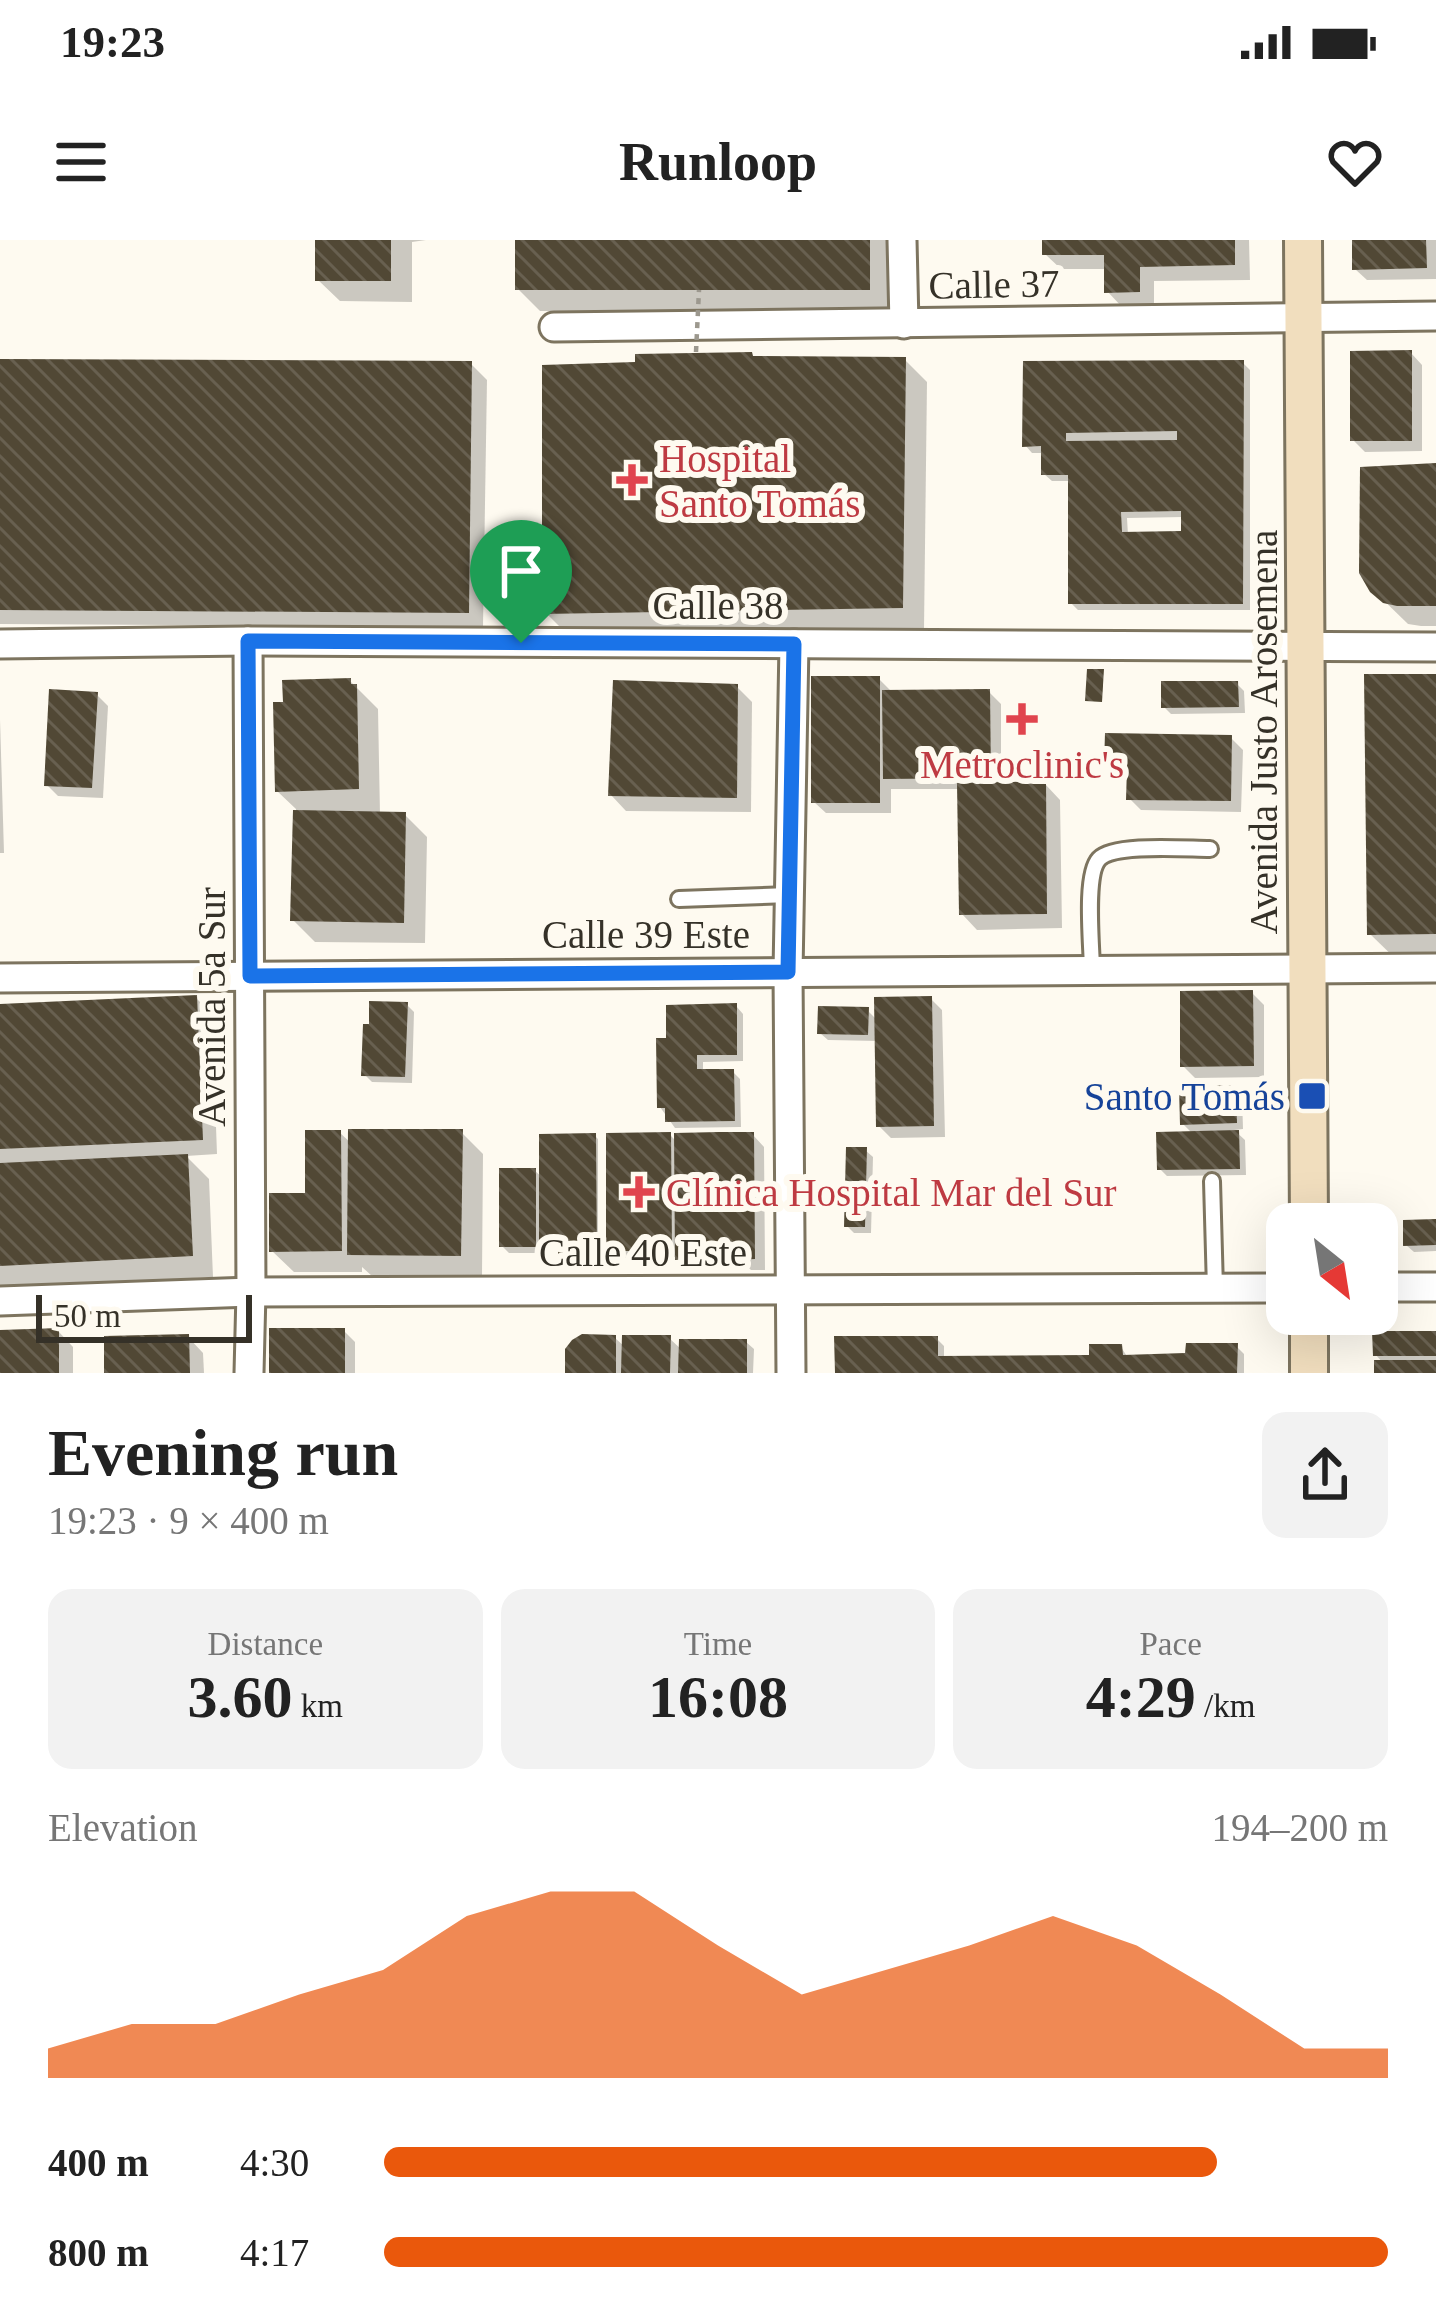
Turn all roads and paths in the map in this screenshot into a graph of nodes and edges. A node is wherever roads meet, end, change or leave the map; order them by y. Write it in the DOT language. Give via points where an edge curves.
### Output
graph roads {
  1 [pos="902,240"];
  2 [pos="1303,240"];
  3 [pos="699,290"];
  4 [pos="1436,316"];
  5 [pos="1303,318"];
  6 [pos="904,324"];
  7 [pos="554,327"];
  8 [pos="696,352"];
  9 [pos="248,641"];
  10 [pos="0,644"];
  11 [pos="794,644"];
  12 [pos="1436,647"];
  13 [pos="1305,648"];
  14 [pos="1210,849"];
  15 [pos="789,896"];
  16 [pos="679,899"];
  17 [pos="1436,968"];
  18 [pos="1307,969"];
  19 [pos="1093,971"];
  20 [pos="788,972"];
  21 [pos="250,976"];
  22 [pos="0,978"];
  23 [pos="1212,1181"];
  24 [pos="1309,1203"];
  25 [pos="1398,1287"];
  26 [pos="1436,1287"];
  27 [pos="1266,1288"];
  28 [pos="1215,1289"];
  29 [pos="791,1291"];
  30 [pos="251,1292"];
  31 [pos="0,1301"];
  32 [pos="1309,1335"];
  33 [pos="248,1373"];
  34 [pos="791,1373"];
  35 [pos="1309,1373"];
  1 -- 6 [label="street"];
  2 -- 5 [label="street, Avenida Justo Arosemena"];
  3 -- 8 [label="path, bridge"];
  4 -- 5 [label="street, Calle 37"];
  5 -- 6 [label="street, Calle 37"];
  5 -- 13 [label="street, Avenida Justo Arosemena"];
  6 -- 7 [label="street, Calle 37"];
  9 -- 10 [label="street, Calle 38"];
  9 -- 11 [label="street, Calle 38"];
  9 -- 21 [label="street, Avenida 5a Sur"];
  11 -- 13 [label="street, Calle 38"];
  11 -- 15 [label="street"];
  12 -- 13 [label="street, Calle 38"];
  13 -- 18 [label="street, Avenida Justo Arosemena"];
  14 -- 19 [label="lane" via="1117,850 1099,859 1091,876"];
  15 -- 16 [label="lane"];
  15 -- 20 [label="street"];
  17 -- 18 [label="street, Calle 39 Este"];
  18 -- 19 [label="street, Calle 39 Este"];
  18 -- 24 [label="street, Avenida Justo Arosemena"];
  19 -- 20 [label="street, Calle 39 Este"];
  20 -- 21 [label="street, Calle 39 Este"];
  20 -- 29 [label="street"];
  21 -- 22 [label="street, Calle 39 Este"];
  21 -- 30 [label="street, Avenida 5a Sur"];
  23 -- 28 [label="lane"];
  25 -- 26 [label="street"];
  27 -- 28 [label="street, Calle 40 Este"];
  28 -- 29 [label="street, Calle 40 Este"];
  29 -- 30 [label="street, Calle 40 Este"];
  29 -- 34 [label="street"];
  30 -- 31 [label="street, Calle 40 Este"];
  30 -- 33 [label="street, Avenida 5a Sur"];
  32 -- 35 [label="street"];
}
